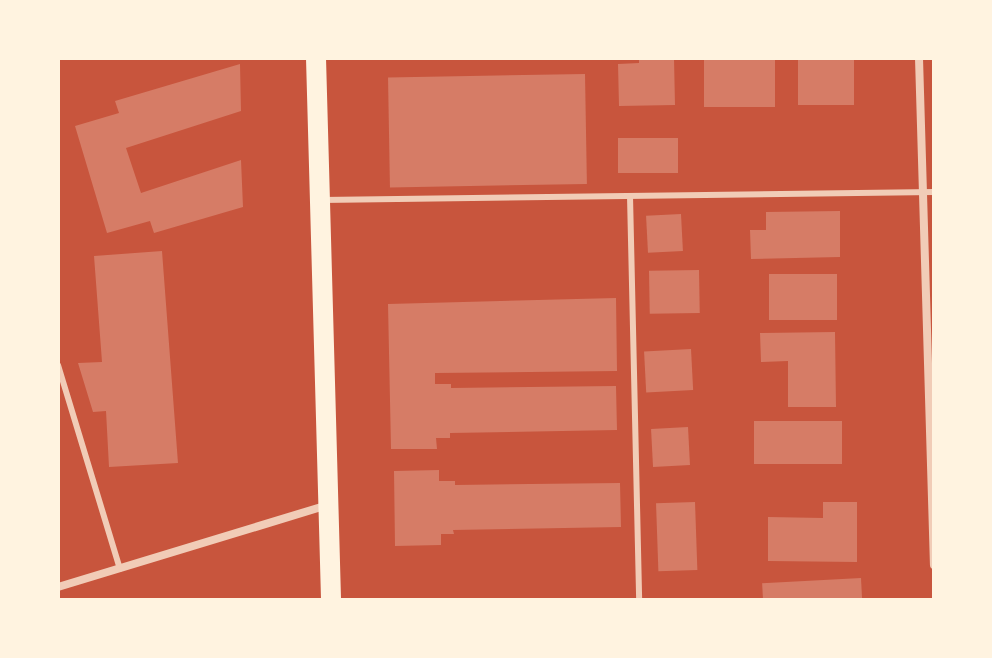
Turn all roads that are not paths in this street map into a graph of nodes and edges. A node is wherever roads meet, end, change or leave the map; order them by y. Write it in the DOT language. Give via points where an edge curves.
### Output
graph roads {
  1 [pos="316,58"];
  2 [pos="919,58"];
  3 [pos="934,192"];
  4 [pos="923,193"];
  5 [pos="630,196"];
  6 [pos="320,200"];
  7 [pos="58,365"];
  8 [pos="328,505"];
  9 [pos="934,565"];
  10 [pos="120,569"];
  11 [pos="58,587"];
  12 [pos="331,600"];
  13 [pos="639,600"];
  1 -- 6 [label="main road"];
  2 -- 4 [label="street"];
  3 -- 4 [label="lane"];
  4 -- 5 [label="lane"];
  4 -- 9 [label="street"];
  5 -- 6 [label="lane"];
  5 -- 13 [label="lane"];
  6 -- 8 [label="main road"];
  7 -- 10 [label="lane"];
  8 -- 10 [label="street"];
  8 -- 12 [label="main road"];
  10 -- 11 [label="street"];
}
